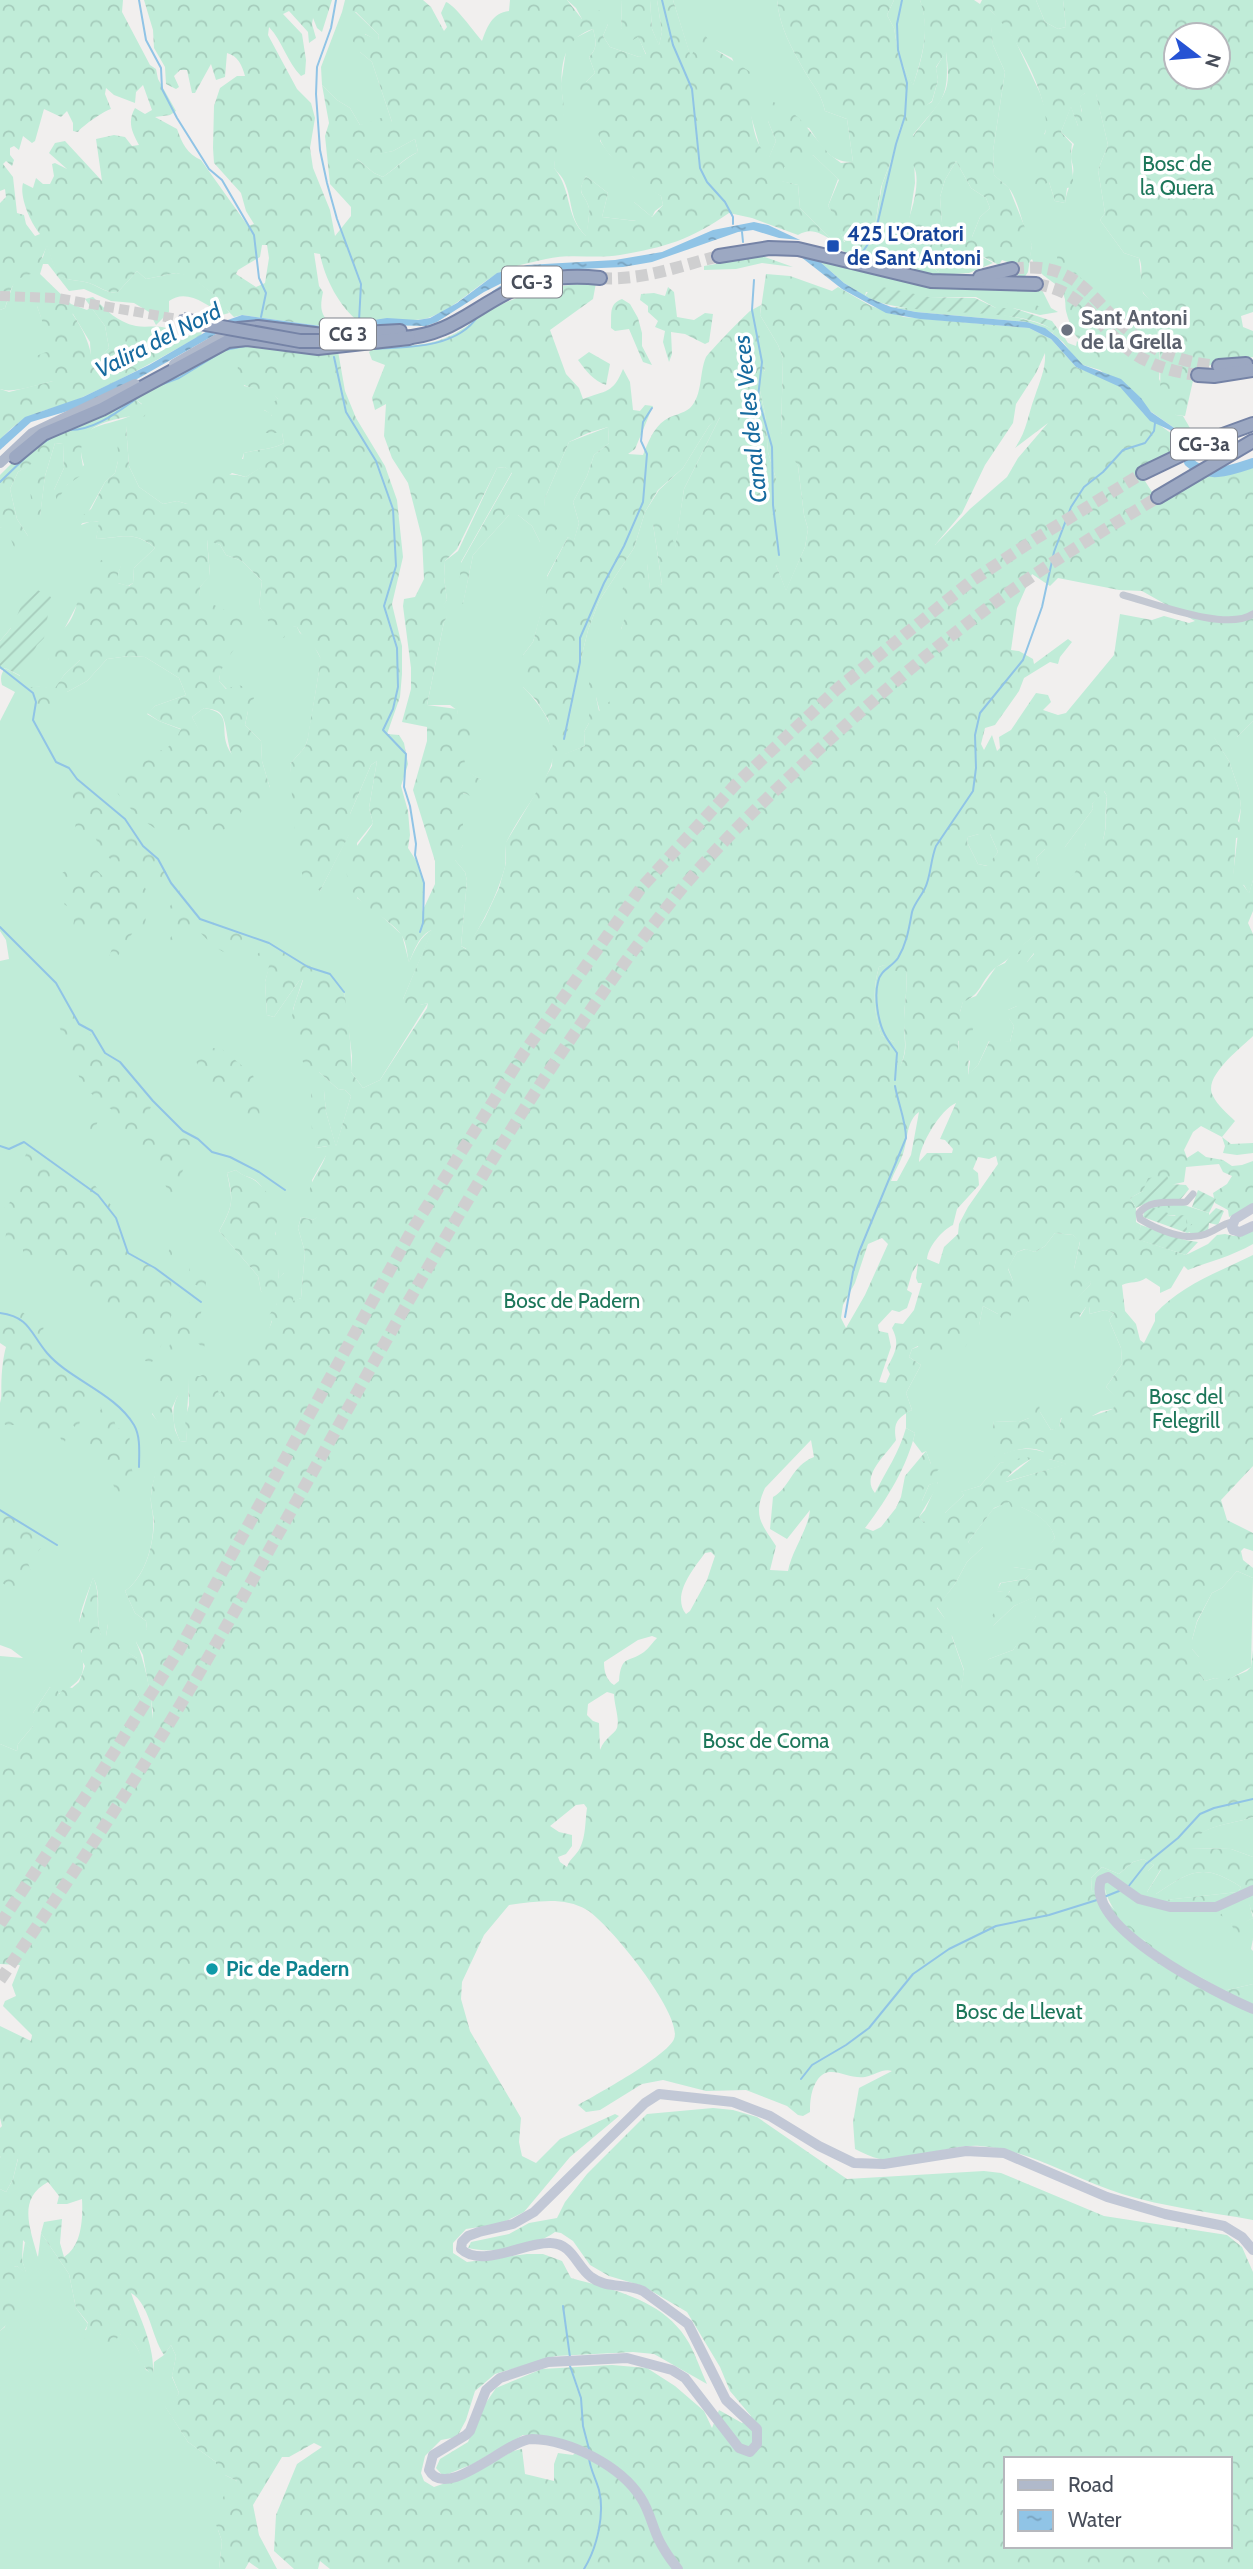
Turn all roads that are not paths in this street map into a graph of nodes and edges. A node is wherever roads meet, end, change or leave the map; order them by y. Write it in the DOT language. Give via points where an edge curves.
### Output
graph roads {
  1 [pos="719,256"];
  2 [pos="1012,269"];
  3 [pos="600,278"];
  4 [pos="959,281"];
  5 [pos="1036,284"];
  6 [pos="472,315"];
  7 [pos="183,320"];
  8 [pos="224,335"];
  9 [pos="409,338"];
  10 [pos="1253,362"];
  11 [pos="1219,366"];
  12 [pos="1253,370"];
  13 [pos="1198,375"];
  14 [pos="1253,424"];
  15 [pos="1253,441"];
  16 [pos="13,454"];
  17 [pos="0,463"];
  18 [pos="0,472"];
  19 [pos="1143,473"];
  20 [pos="1163,494"];
  21 [pos="1122,595"];
  22 [pos="1253,614"];
  23 [pos="1193,1194"];
  24 [pos="1253,1209"];
  25 [pos="1232,1223"];
  26 [pos="1253,1226"];
  27 [pos="1253,1890"];
  28 [pos="1253,2009"];
  29 [pos="1253,2250"];
  30 [pos="678,2569"];
  1 -- 4 [label="highway" via="778,247 919,279"];
  2 -- 4 [label="highway"];
  3 -- 6 [label="highway, CG-3" via="568,276 525,285"];
  4 -- 5 [label="highway"];
  6 -- 8 [label="highway, CG 3" via="439,327 406,330 312,335 249,326"];
  6 -- 9 [label="highway, CG-3" via="436,332"];
  7 -- 9 [label="highway, CG-3, bridge" via="300,341"];
  8 -- 16 [label="main road, CG 3" via="33,433"];
  9 -- 16 [label="highway, CG 3" via="318,348 228,341 102,409 43,434"];
  10 -- 11 [label="highway"];
  12 -- 13 [label="highway"];
  14 -- 19 [label="highway, CG-3a"];
  15 -- 20 [label="highway, CG-3a"];
  16 -- 17 [label="main road, CG 3"];
  16 -- 18 [label="main road, CG 3"];
  21 -- 22 [label="street" via="1201,618 1237,621"];
  23 -- 25 [label="street" via="1186,1202 1146,1206 1140,1219 1190,1238"];
  24 -- 25 [label="main road"];
  25 -- 26 [label="main road" via="1237,1231"];
  27 -- 28 [label="main road" via="1209,1909 1147,1903 1108,1877 1101,1880 1098,1891 1120,1927 1149,1950"];
  29 -- 30 [label="main road" via="1224,2226 1107,2197 1004,2153 966,2151 884,2164 854,2163 770,2116 733,2102 659,2094 534,2212 502,2228 468,2236 461,2248 468,2255 480,2255 559,2244 598,2282 643,2291 693,2330 726,2400 757,2429 757,2444 750,2452 739,2448 690,2384 672,2370 627,2358 548,2362 495,2380 466,2435 438,2450 429,2470 438,2479 452,2477 523,2440 557,2443 589,2454 640,2496 663,2550"];
}
